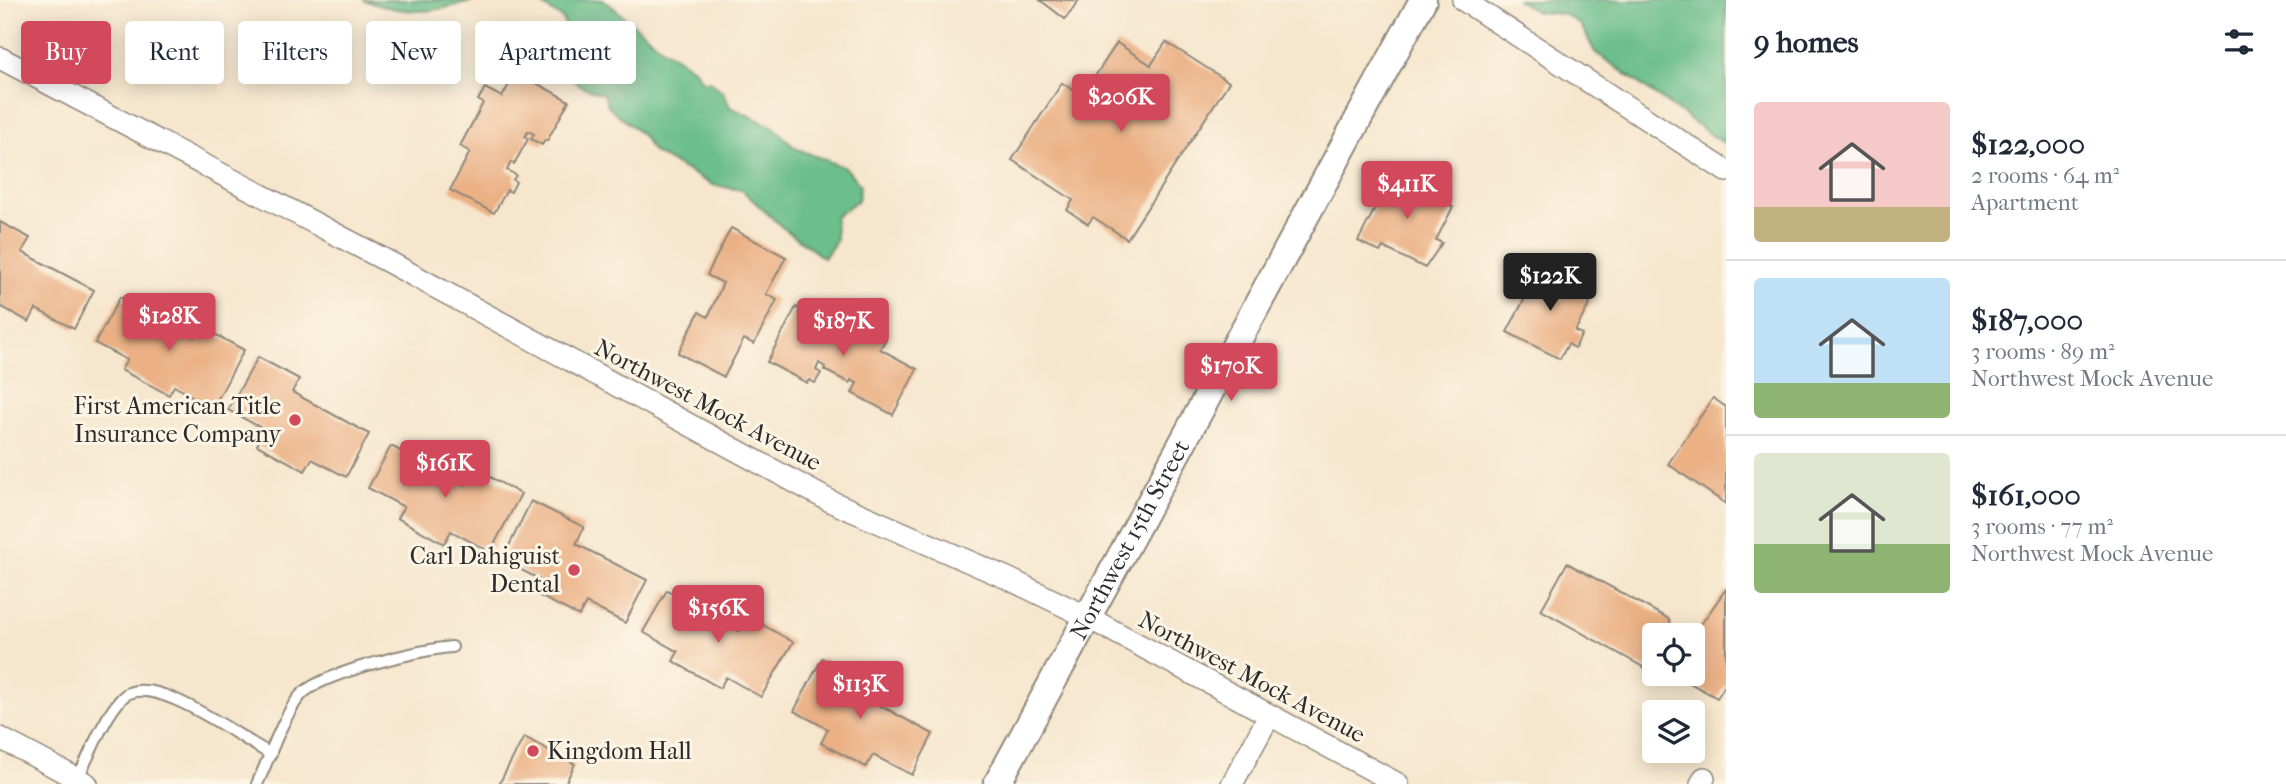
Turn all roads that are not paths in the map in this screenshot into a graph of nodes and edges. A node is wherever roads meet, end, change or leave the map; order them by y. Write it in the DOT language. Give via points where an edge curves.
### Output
graph roads {
  1 [pos="1423,0"];
  2 [pos="1464,0"];
  3 [pos="0,58"];
  4 [pos="1726,172"];
  5 [pos="1087,617"];
  6 [pos="452,647"];
  7 [pos="1269,716"];
  8 [pos="0,738"];
  9 [pos="271,754"];
  10 [pos="82,781"];
  11 [pos="257,784"];
  12 [pos="998,784"];
  13 [pos="1232,784"];
  14 [pos="1398,784"];
  1 -- 5 [label="street, Northwest 15th Street"];
  2 -- 4 [label="street"];
  3 -- 5 [label="street, Northwest Mock Avenue" via="832,502"];
  5 -- 7 [label="street, Northwest Mock Avenue"];
  5 -- 12 [label="street, Northwest 15th Street"];
  6 -- 9 [label="lane" via="422,651 317,684 300,696"];
  7 -- 13 [label="street"];
  7 -- 14 [label="street, Northwest Mock Avenue"];
  8 -- 10 [label="street"];
  9 -- 10 [label="lane" via="177,700 135,689 114,711"];
  9 -- 11 [label="lane"];
}
